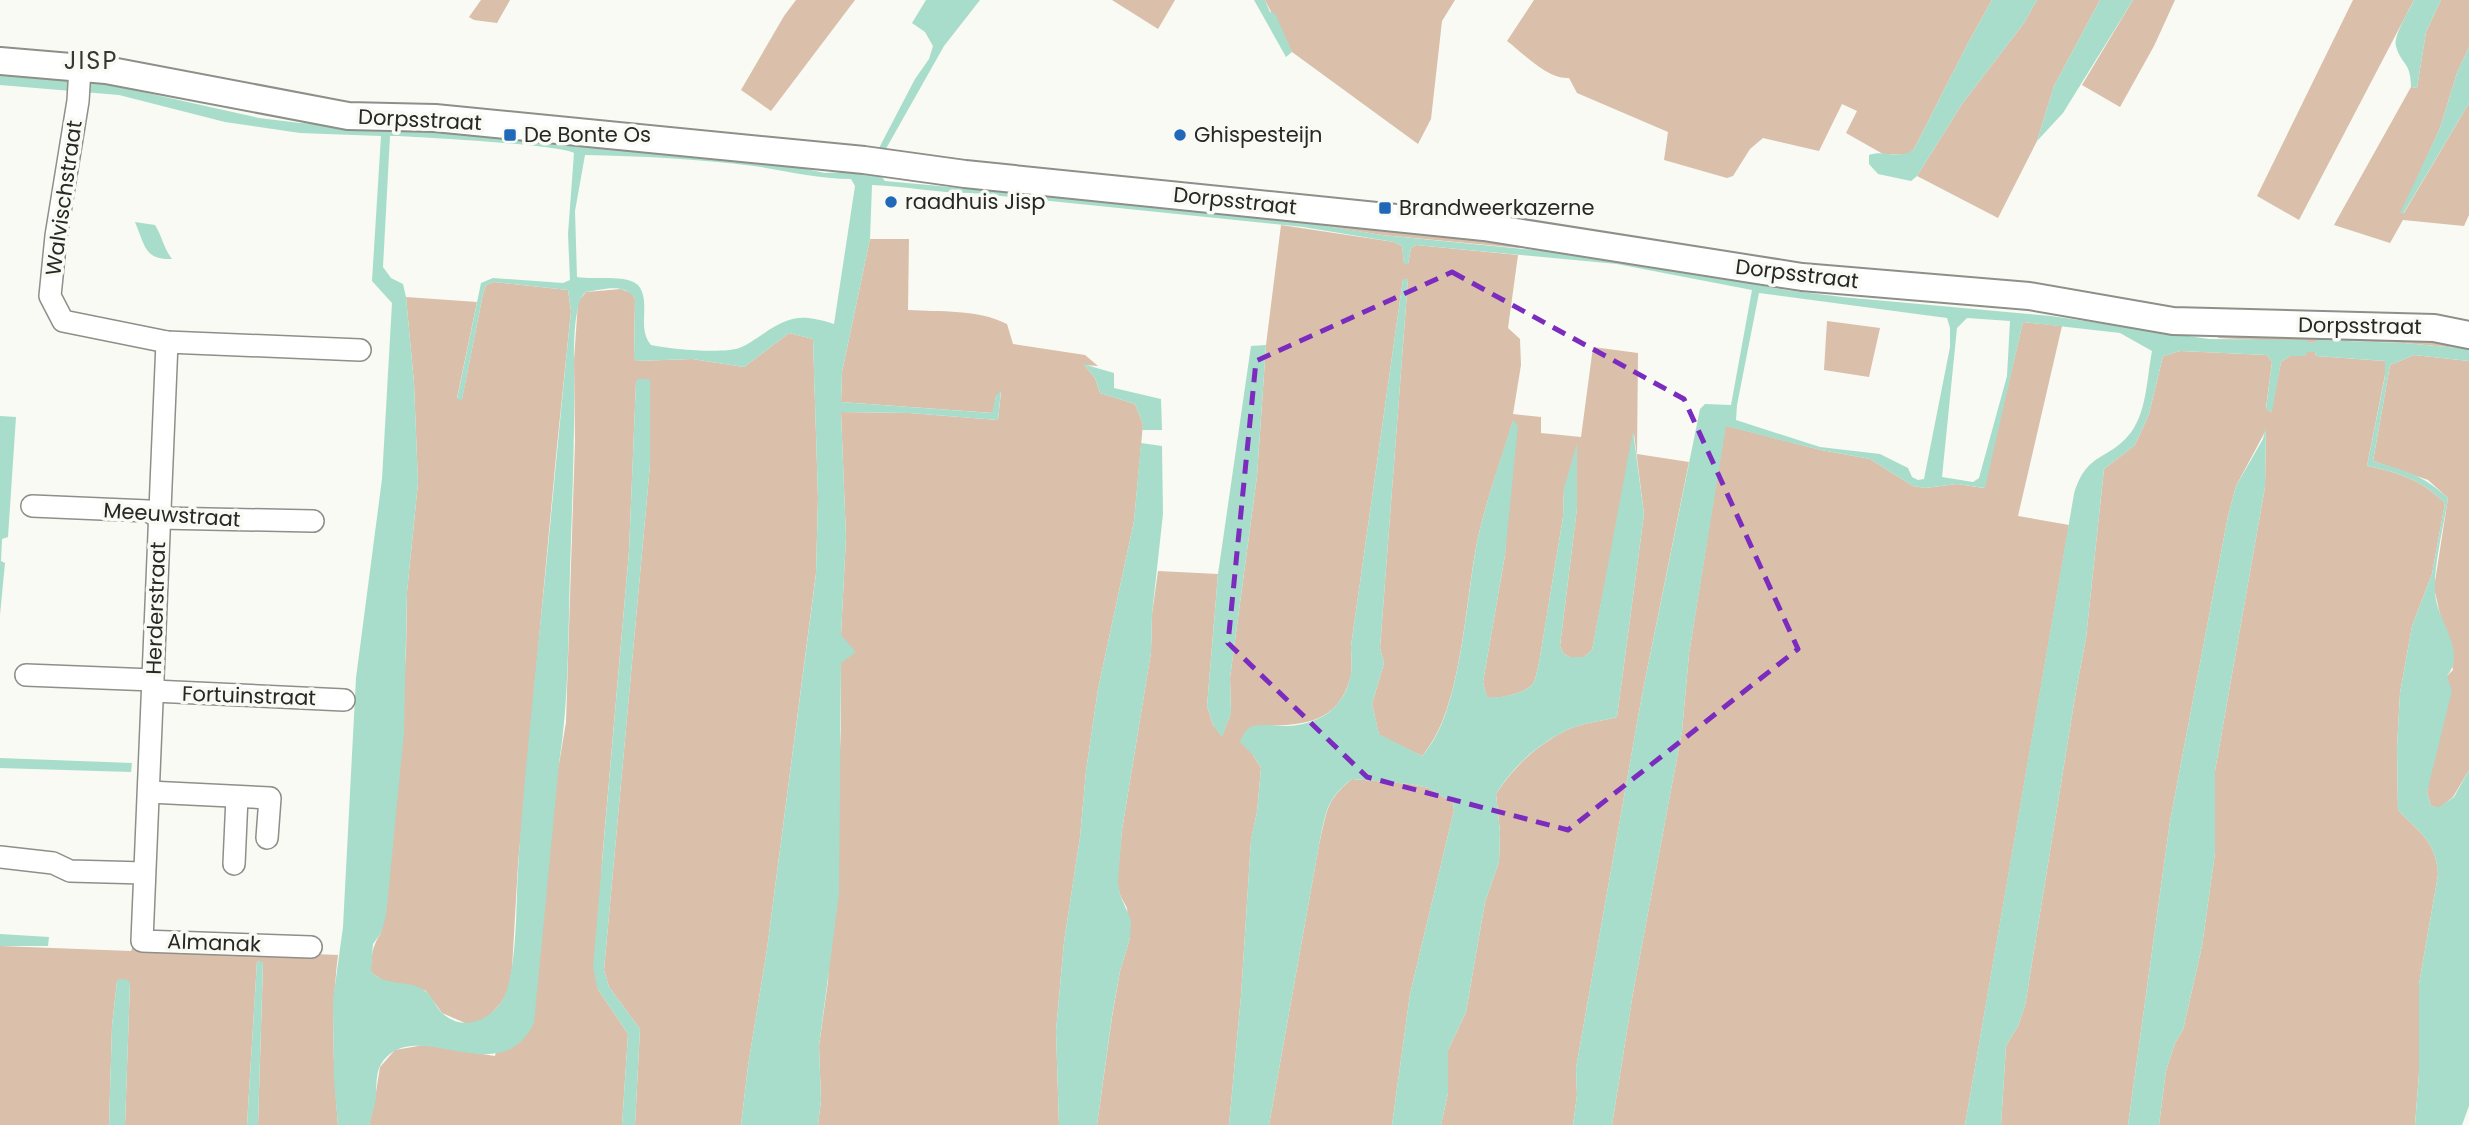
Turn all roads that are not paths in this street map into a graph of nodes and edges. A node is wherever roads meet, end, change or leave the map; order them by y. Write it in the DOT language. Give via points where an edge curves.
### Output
graph roads {
  1 [pos="0,61"];
  2 [pos="80,73"];
  3 [pos="2469,335"];
  4 [pos="167,342"];
  5 [pos="359,350"];
  6 [pos="32,506"];
  7 [pos="160,518"];
  8 [pos="313,522"];
  9 [pos="26,675"];
  10 [pos="153,685"];
  11 [pos="344,700"];
  12 [pos="149,792"];
  13 [pos="237,797"];
  14 [pos="267,838"];
  15 [pos="0,857"];
  16 [pos="234,864"];
  17 [pos="144,873"];
  18 [pos="311,947"];
  1 -- 2 [label="street, Dorpsstraat"];
  2 -- 3 [label="street, Dorpsstraat" via="106,71 348,116 435,118 1484,227 1802,277 2029,296 2174,321 2434,328"];
  2 -- 4 [label="street, Walvischstraat" via="50,296 63,321"];
  4 -- 5 [label="street, Walvischstraat"];
  4 -- 7 [label="street, Herderstraat"];
  6 -- 7 [label="street, Meeuwstraat" via="148,511"];
  7 -- 8 [label="street, Meeuwstraat"];
  7 -- 10 [label="street, Herderstraat"];
  9 -- 10 [label="street, Fortuinstraat"];
  10 -- 11 [label="street, Fortuinstraat"];
  10 -- 12 [label="street, Herderstraat"];
  12 -- 13 [label="street"];
  12 -- 17 [label="street, Herderstraat"];
  13 -- 14 [label="street" via="270,797"];
  13 -- 16 [label="street"];
  15 -- 17 [label="street" via="53,863 70,871"];
  17 -- 18 [label="street, Almanak" via="142,941"];
}
